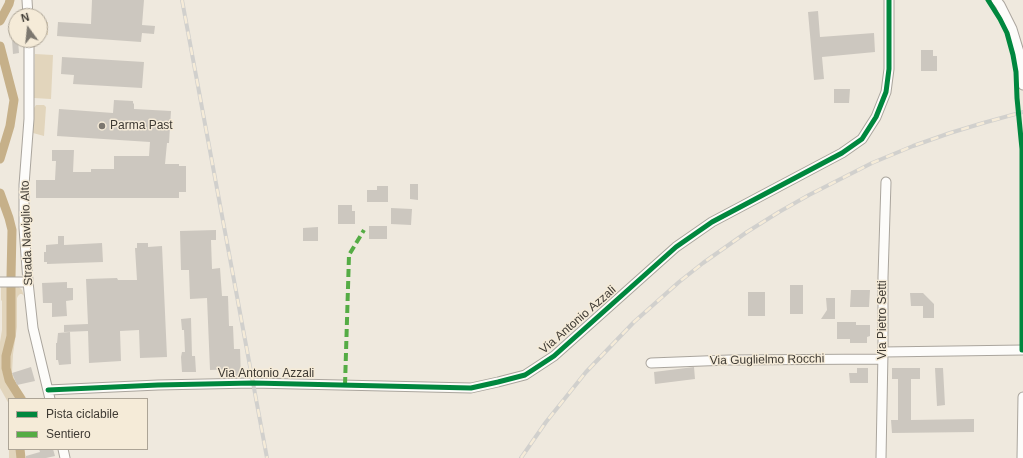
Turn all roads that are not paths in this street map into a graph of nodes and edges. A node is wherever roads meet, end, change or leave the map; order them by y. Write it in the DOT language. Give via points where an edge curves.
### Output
graph roads {
  1 [pos="890,0"];
  2 [pos="996,0"];
  3 [pos="29,48"];
  4 [pos="1023,85"];
  5 [pos="886,182"];
  6 [pos="3,282"];
  7 [pos="28,282"];
  8 [pos="1023,350"];
  9 [pos="883,356"];
  10 [pos="651,363"];
  11 [pos="49,395"];
  12 [pos="1023,397"];
  13 [pos="880,458"];
  14 [pos="1022,458"];
  1 -- 11 [label="street, Via Antonio Azzali" via="886,92 876,117 862,139 842,153 712,222 676,247 554,356 525,375 471,388 253,383 152,386"];
  2 -- 4 [label="street" via="1012,29"];
  3 -- 7 [label="street, Strada Naviglio Alto" via="29,119 24,179"];
  5 -- 9 [label="street, Via Pietro Setti"];
  6 -- 7 [label="street"];
  7 -- 11 [label="street, Strada Naviglio Alto" via="34,332"];
  8 -- 9 [label="street, Via Guglielmo Rocchi"];
  9 -- 10 [label="street, Via Guglielmo Rocchi"];
  9 -- 13 [label="street, Via Pietro Setti"];
  12 -- 14 [label="street"];
}
